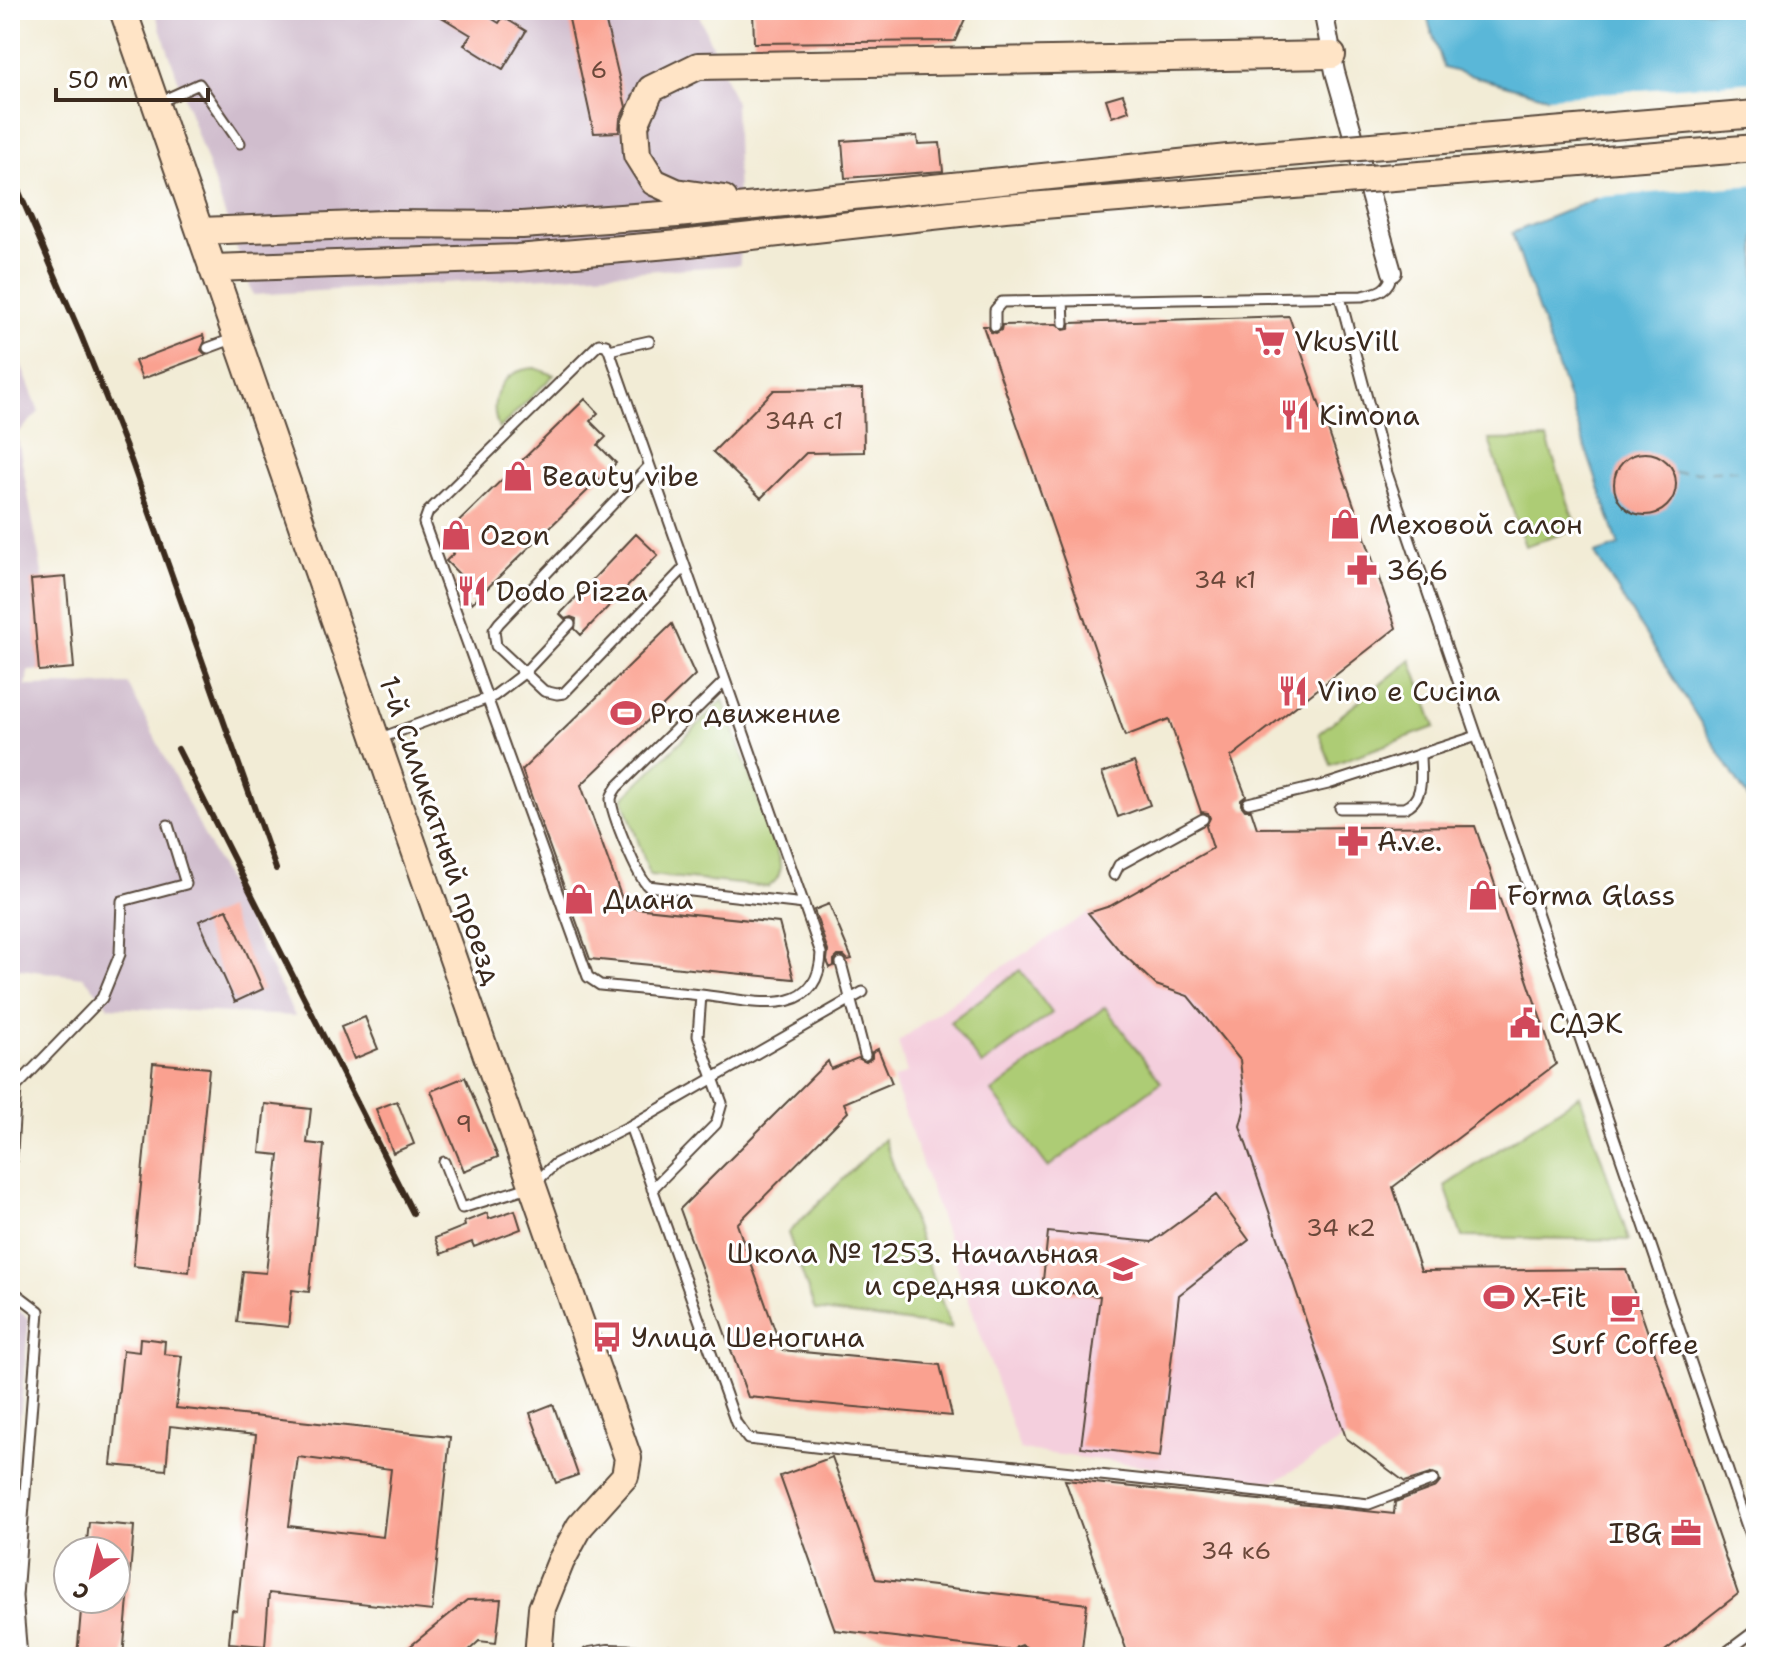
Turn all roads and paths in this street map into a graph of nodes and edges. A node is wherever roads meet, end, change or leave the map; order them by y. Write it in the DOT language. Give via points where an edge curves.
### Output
graph roads {
  1 [pos="123,10"];
  2 [pos="1323,10"];
  3 [pos="1332,55"];
  4 [pos="157,103"];
  5 [pos="1756,114"];
  6 [pos="240,143"];
  7 [pos="1756,148"];
  8 [pos="795,202"];
  9 [pos="200,231"];
  10 [pos="212,268"];
  11 [pos="1392,272"];
  12 [pos="1340,297"];
  13 [pos="1063,301"];
  14 [pos="1064,323"];
  15 [pos="995,326"];
  16 [pos="235,338"];
  17 [pos="649,341"];
  18 [pos="208,348"];
  19 [pos="609,350"];
  20 [pos="649,466"];
  21 [pos="685,567"];
  22 [pos="570,624"];
  23 [pos="524,673"];
  24 [pos="725,681"];
  25 [pos="489,698"];
  26 [pos="1477,736"];
  27 [pos="376,740"];
  28 [pos="1420,754"];
  29 [pos="1248,803"];
  30 [pos="1340,808"];
  31 [pos="1203,819"];
  32 [pos="168,825"];
  33 [pos="1114,875"];
  34 [pos="804,904"];
  35 [pos="841,963"];
  36 [pos="863,992"];
  37 [pos="701,995"];
  38 [pos="850,1000"];
  39 [pos="865,1055"];
  40 [pos="713,1078"];
  41 [pos="630,1126"];
  42 [pos="444,1162"];
  43 [pos="10,1183"];
  44 [pos="532,1186"];
  45 [pos="652,1189"];
  46 [pos="10,1289"];
  47 [pos="1433,1480"];
  48 [pos="1756,1553"];
  49 [pos="1756,1630"];
  50 [pos="699,1656"];
  51 [pos="22,1657"];
  52 [pos="538,1657"];
  53 [pos="590,1657"];
  54 [pos="1720,1657"];
  1 -- 4 [label="street, 1-й Силикатный проезд"];
  2 -- 3 [label="street"];
  3 -- 8 [label="street" via="698,66 651,89 635,125 637,155 654,182 713,198"];
  3 -- 11 [label="street"];
  4 -- 6 [label="lane" via="199,84"];
  4 -- 9 [label="street, 1-й Силикатный проезд"];
  5 -- 8 [label="street, bridge" via="1228,158"];
  7 -- 10 [label="street, bridge" via="1005,208 517,258"];
  8 -- 9 [label="street" via="522,225"];
  9 -- 10 [label="street, 1-й Силикатный проезд"];
  10 -- 16 [label="street, 1-й Силикатный проезд"];
  11 -- 12 [label="lane" via="1391,283 1375,294"];
  12 -- 13 [label="lane"];
  12 -- 26 [label="lane" via="1387,473"];
  13 -- 14 [label="lane"];
  13 -- 15 [label="lane" via="1002,302 995,310"];
  16 -- 18 [label="lane"];
  16 -- 27 [label="street, 1-й Силикатный проезд"];
  17 -- 19 [label="lane"];
  19 -- 20 [label="lane"];
  19 -- 25 [label="lane" via="596,346 425,518"];
  20 -- 21 [label="lane"];
  20 -- 23 [label="lane" via="494,630 496,646"];
  21 -- 23 [label="lane" via="564,693 549,694"];
  21 -- 24 [label="lane"];
  22 -- 23 [label="lane"];
  23 -- 25 [label="lane"];
  24 -- 34 [label="lane"];
  24 -- 34 [label="lane" via="617,787 612,805 636,870 648,886"];
  25 -- 27 [label="lane"];
  25 -- 37 [label="lane" via="588,977 600,985"];
  26 -- 28 [label="lane"];
  26 -- 48 [label="lane"];
  27 -- 44 [label="street, 1-й Силикатный проезд"];
  28 -- 29 [label="lane"];
  28 -- 30 [label="lane" via="1420,791 1411,805"];
  31 -- 33 [label="lane" via="1119,865"];
  32 -- 43 [label="lane" via="186,884 122,901 120,954 102,998 16,1087"];
  34 -- 37 [label="lane" via="821,953 821,969 810,989 790,1001 776,1002"];
  35 -- 38 [label="lane"];
  36 -- 38 [label="lane"];
  37 -- 40 [label="lane" via="698,1036"];
  38 -- 39 [label="lane"];
  38 -- 40 [label="lane"];
  40 -- 41 [label="lane"];
  40 -- 45 [label="lane" via="722,1103 720,1118"];
  41 -- 44 [label="lane" via="555,1164"];
  41 -- 45 [label="lane"];
  42 -- 44 [label="lane" via="462,1208"];
  44 -- 52 [label="street, 1-й Силикатный проезд" via="628,1458 625,1476 580,1526 561,1561 542,1608"];
  45 -- 47 [label="lane" via="736,1423 748,1439 1369,1504"];
  46 -- 51 [label="lane" via="39,1311 17,1596"];
  49 -- 54 [label="lane"];
  50 -- 53 [label="street"];
}
